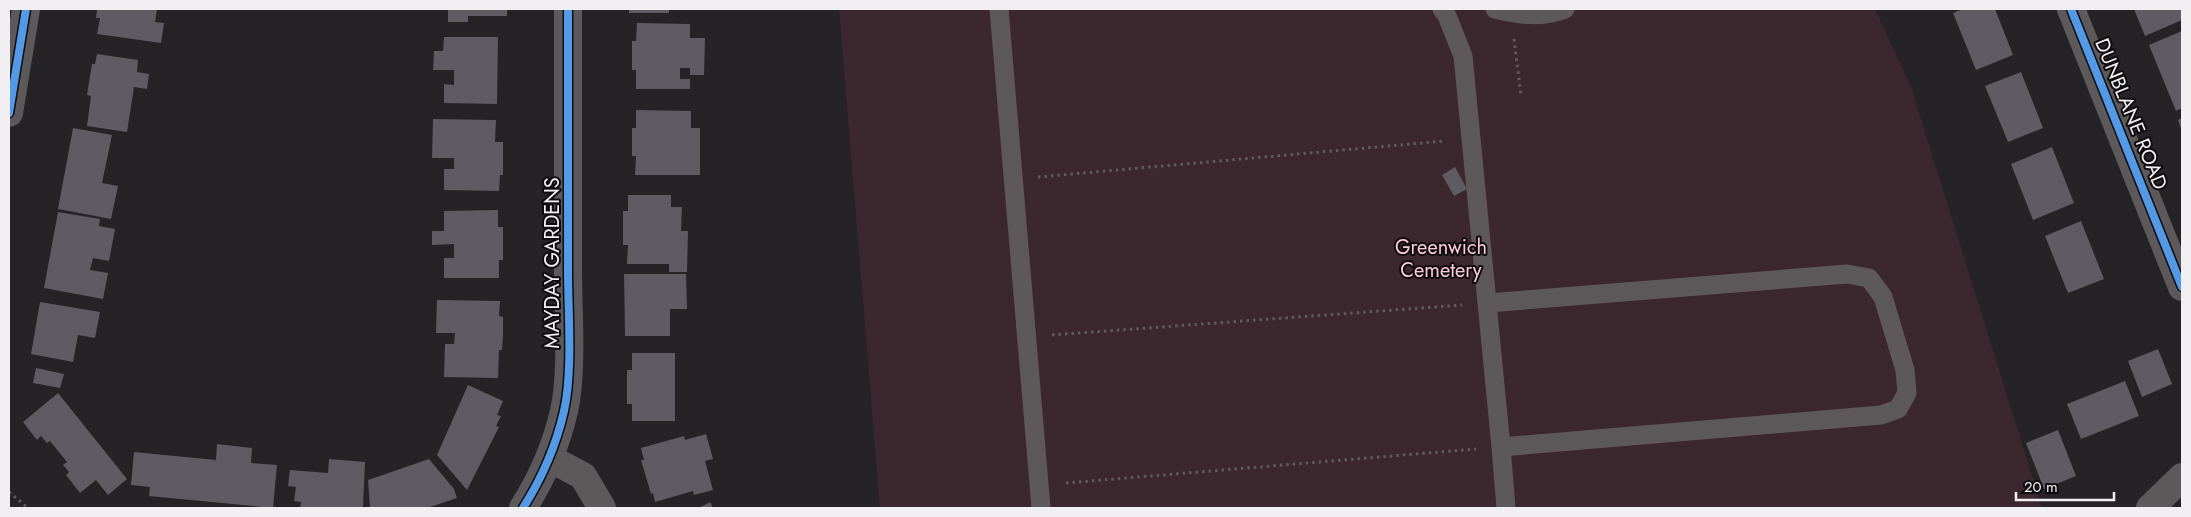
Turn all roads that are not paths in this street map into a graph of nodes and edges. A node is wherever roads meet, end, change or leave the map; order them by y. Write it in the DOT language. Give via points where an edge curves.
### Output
graph roads {
  1 [pos="26,9"];
  2 [pos="568,9"];
  3 [pos="999,9"];
  4 [pos="1442,9"];
  5 [pos="1564,9"];
  6 [pos="2071,9"];
  7 [pos="1503,11"];
  8 [pos="9,113"];
  9 [pos="2182,288"];
  10 [pos="1488,303"];
  11 [pos="1501,447"];
  12 [pos="549,458"];
  13 [pos="2182,477"];
  14 [pos="522,508"];
  15 [pos="602,508"];
  16 [pos="1041,508"];
  17 [pos="1506,508"];
  18 [pos="2150,508"];
  1 -- 8 [label="street"];
  2 -- 12 [label="street, MAYDAY GARDENS" via="568,369 564,410"];
  3 -- 16 [label="lane"];
  4 -- 10 [label="lane" via="1463,56"];
  5 -- 7 [label="lane" via="1531,16"];
  6 -- 9 [label="street, DUNBLANE ROAD"];
  10 -- 11 [label="lane"];
  10 -- 11 [label="lane" via="1847,274 1869,278 1883,297 1905,370 1907,393 1898,409 1882,415"];
  11 -- 17 [label="lane"];
  12 -- 14 [label="street, MAYDAY GARDENS"];
  12 -- 15 [label="street" via="583,476"];
  13 -- 18 [label="street"];
}
